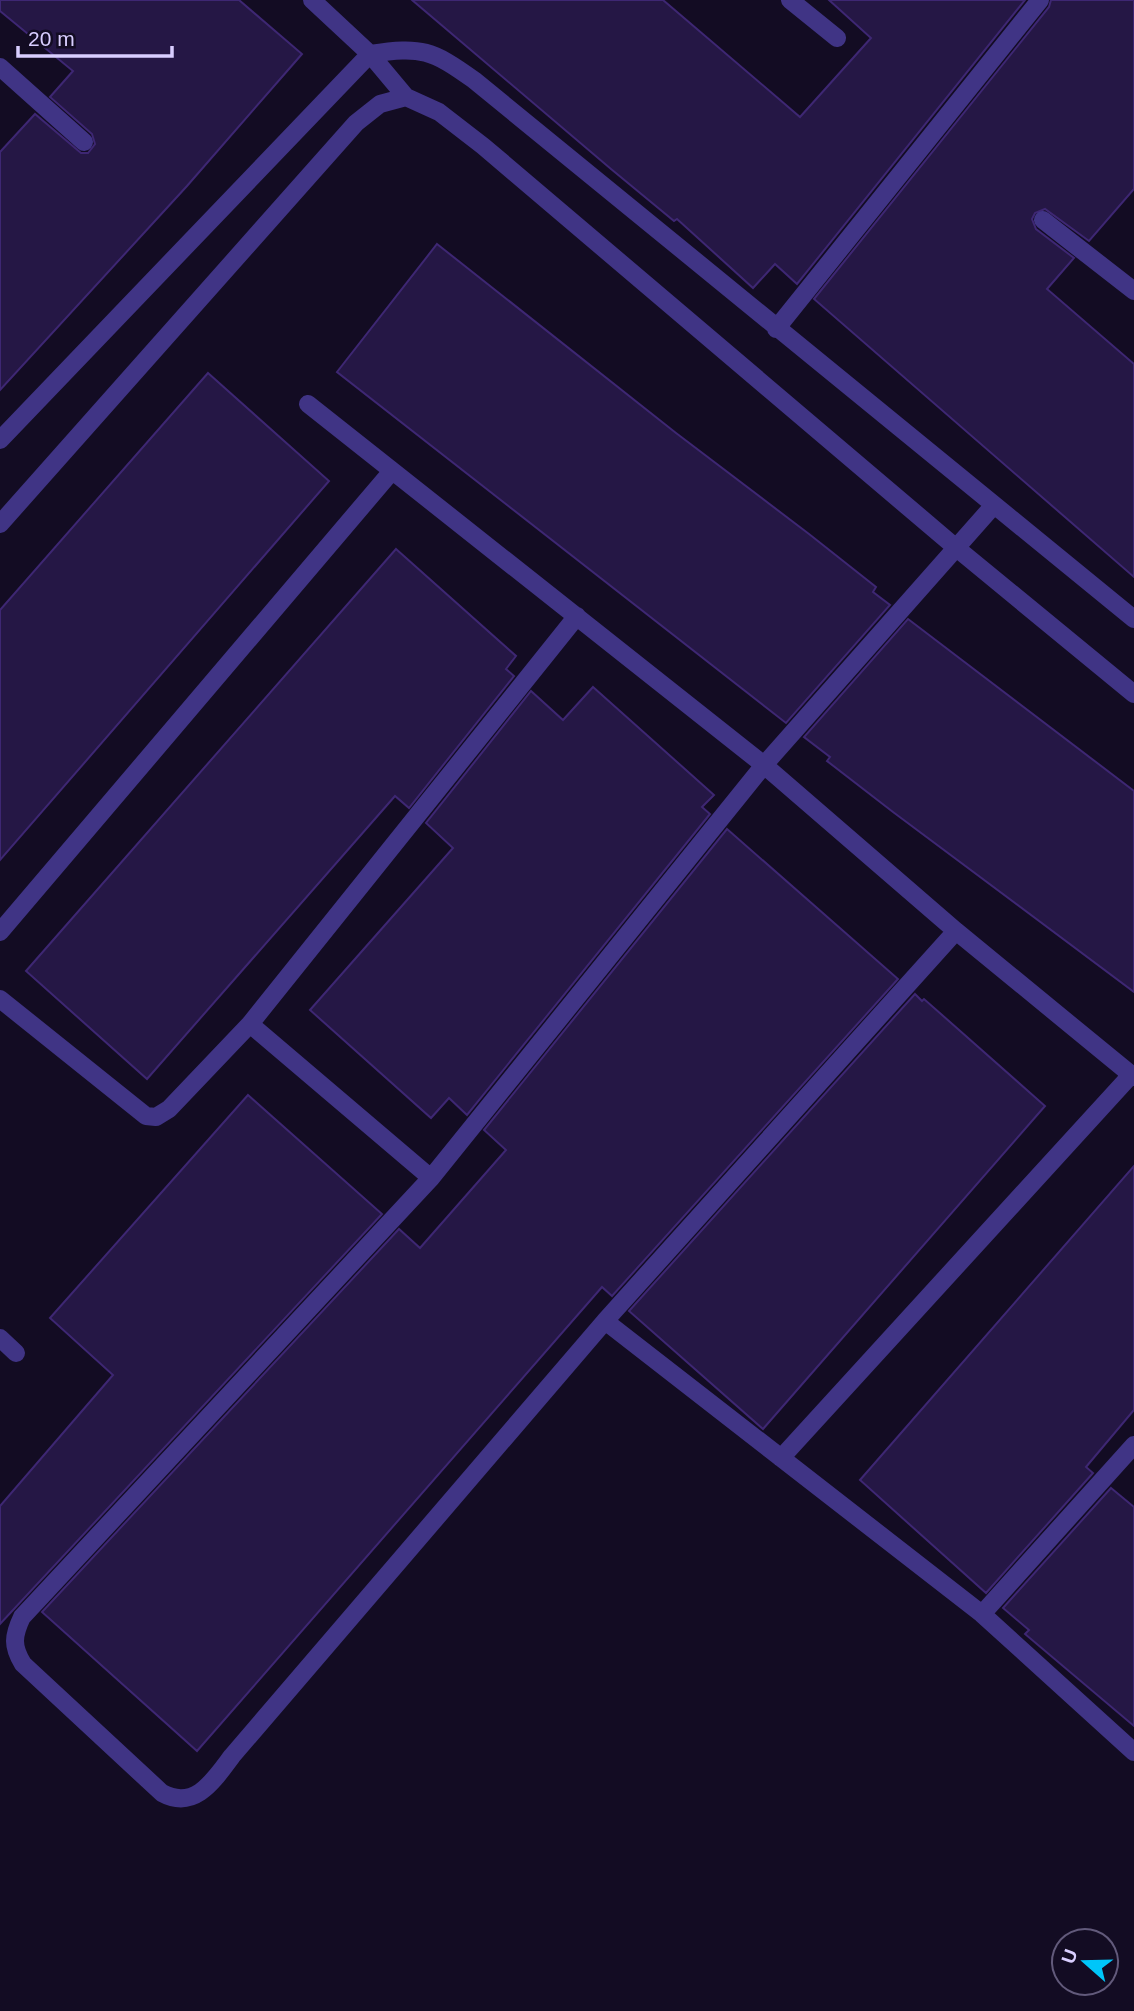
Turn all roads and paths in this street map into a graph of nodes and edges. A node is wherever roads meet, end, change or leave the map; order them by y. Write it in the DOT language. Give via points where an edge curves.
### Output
graph roads {
  1 [pos="312,0"];
  2 [pos="790,0"];
  3 [pos="1040,0"];
  4 [pos="837,38"];
  5 [pos="370,54"];
  6 [pos="0,67"];
  7 [pos="406,97"];
  8 [pos="85,142"];
  9 [pos="1043,220"];
  10 [pos="1132,285"];
  11 [pos="776,329"];
  12 [pos="308,404"];
  13 [pos="0,440"];
  14 [pos="392,471"];
  15 [pos="993,505"];
  16 [pos="0,524"];
  17 [pos="954,546"];
  18 [pos="576,616"];
  19 [pos="1134,620"];
  20 [pos="1134,694"];
  21 [pos="764,765"];
  22 [pos="956,931"];
  23 [pos="0,932"];
  24 [pos="0,999"];
  25 [pos="250,1024"];
  26 [pos="1132,1076"];
  27 [pos="431,1178"];
  28 [pos="605,1321"];
  29 [pos="0,1338"];
  30 [pos="16,1353"];
  31 [pos="1134,1445"];
  32 [pos="781,1458"];
  33 [pos="982,1614"];
  34 [pos="1134,1752"];
  1 -- 5 [label="street"];
  2 -- 4 [label="street"];
  3 -- 11 [label="street"];
  5 -- 7 [label="street"];
  5 -- 11 [label="street" via="410,48 444,59"];
  5 -- 13 [label="street"];
  6 -- 8 [label="street"];
  7 -- 16 [label="street" via="380,104 356,123"];
  7 -- 17 [label="street" via="439,112 483,146"];
  9 -- 10 [label="street"];
  11 -- 15 [label="street"];
  12 -- 14 [label="street"];
  14 -- 18 [label="street"];
  14 -- 23 [label="street"];
  15 -- 17 [label="street"];
  15 -- 19 [label="street"];
  17 -- 20 [label="street"];
  17 -- 21 [label="street"];
  18 -- 21 [label="street"];
  18 -- 25 [label="street"];
  21 -- 22 [label="street"];
  21 -- 27 [label="street"];
  22 -- 26 [label="street"];
  22 -- 28 [label="street"];
  24 -- 25 [label="street" via="146,1116 156,1117"];
  25 -- 27 [label="street"];
  26 -- 32 [label="street"];
  27 -- 28 [label="street" via="22,1617 15,1631 14,1648 23,1664 162,1793 185,1799 199,1795 212,1783"];
  28 -- 32 [label="street"];
  29 -- 30 [label="street"];
  31 -- 33 [label="street"];
  32 -- 33 [label="street"];
  33 -- 34 [label="street"];
}
